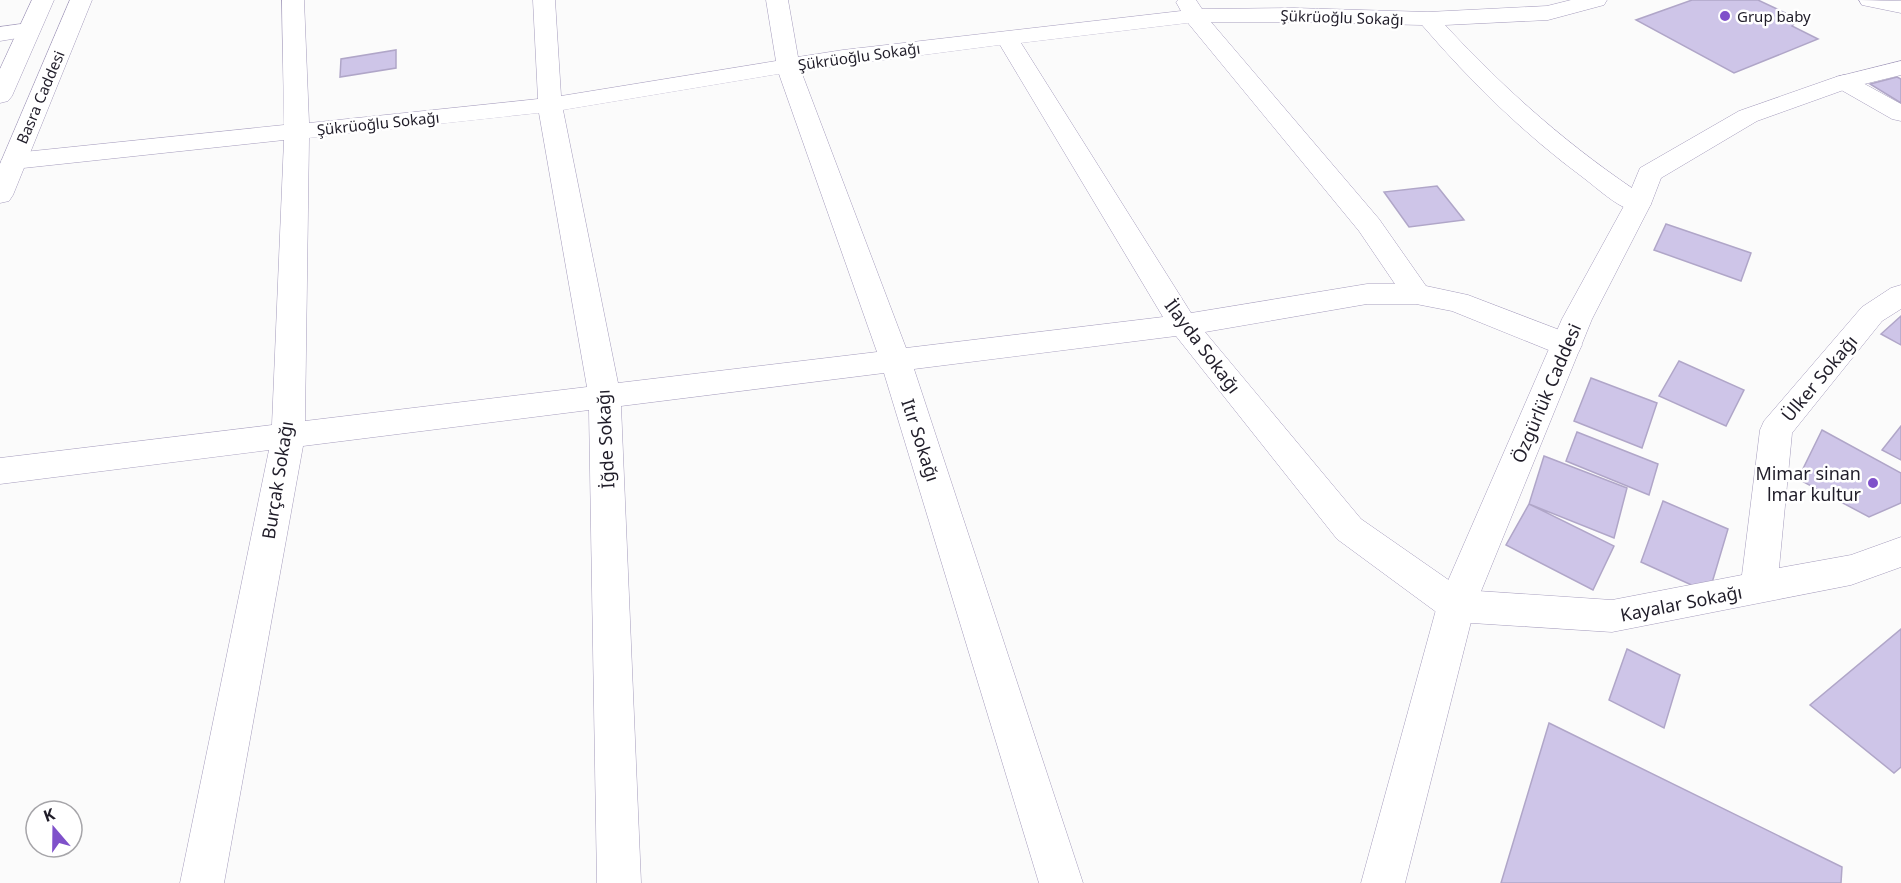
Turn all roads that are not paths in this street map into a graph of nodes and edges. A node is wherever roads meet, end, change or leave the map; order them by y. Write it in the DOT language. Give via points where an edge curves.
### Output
graph roads {
  1 [pos="43,0"];
  2 [pos="81,0"];
  3 [pos="292,0"];
  4 [pos="544,0"];
  5 [pos="777,0"];
  6 [pos="1596,0"];
  7 [pos="1870,0"];
  8 [pos="1901,7"];
  9 [pos="1190,8"];
  10 [pos="1428,19"];
  11 [pos="28,30"];
  12 [pos="0,34"];
  13 [pos="1007,38"];
  14 [pos="788,66"];
  15 [pos="1901,68"];
  16 [pos="1844,82"];
  17 [pos="0,96"];
  18 [pos="550,105"];
  19 [pos="1901,114"];
  20 [pos="297,131"];
  21 [pos="14,161"];
  22 [pos="0,195"];
  23 [pos="1638,204"];
  24 [pos="1416,294"];
  25 [pos="1901,295"];
  26 [pos="1183,325"];
  27 [pos="1567,345"];
  28 [pos="895,360"];
  29 [pos="605,396"];
  30 [pos="288,436"];
  31 [pos="0,471"];
  32 [pos="1901,552"];
  33 [pos="1759,588"];
  34 [pos="1456,606"];
  35 [pos="202,883"];
  36 [pos="619,883"];
  37 [pos="1061,883"];
  38 [pos="1383,883"];
  1 -- 11 [label="street"];
  2 -- 21 [label="street, Basra Caddesi"];
  3 -- 20 [label="street, Burçak Sokağı"];
  4 -- 18 [label="street, İğde Sokağı"];
  5 -- 14 [label="street, Itır Sokağı"];
  6 -- 10 [label="street" via="1539,14"];
  7 -- 8 [label="street"];
  9 -- 10 [label="street, Şükrüoğlu Sokağı"];
  9 -- 13 [label="street, Şükrüoğlu Sokağı"];
  9 -- 24 [label="street" via="1369,225"];
  10 -- 23 [label="street, Şükrüoğlu Sokağı" via="1465,62 1571,158"];
  11 -- 12 [label="street"];
  11 -- 17 [label="street"];
  13 -- 14 [label="street, Şükrüoğlu Sokağı"];
  13 -- 26 [label="street, İlayda Sokağı"];
  14 -- 18 [label="street, Şükrüoğlu Sokağı"];
  14 -- 28 [label="street, Itır Sokağı"];
  15 -- 16 [label="street, Özgürlük Caddesi"];
  16 -- 19 [label="street"];
  16 -- 23 [label="street, Özgürlük Caddesi" via="1748,116 1649,174"];
  18 -- 20 [label="street, Şükrüoğlu Sokağı"];
  18 -- 29 [label="street, İğde Sokağı"];
  20 -- 21 [label="street, Şükrüoğlu Sokağı"];
  20 -- 30 [label="street, Burçak Sokağı"];
  21 -- 22 [label="street, Basra Caddesi"];
  23 -- 27 [label="street, Özgürlük Caddesi"];
  24 -- 26 [label="street" via="1367,294"];
  24 -- 27 [label="street" via="1458,302"];
  25 -- 33 [label="street, Ülker Sokağı" via="1872,314 1776,430"];
  26 -- 28 [label="street"];
  26 -- 34 [label="street, İlayda Sokağı" via="1349,529"];
  27 -- 34 [label="street, Özgürlük Caddesi"];
  28 -- 29 [label="street"];
  28 -- 37 [label="street, Itır Sokağı"];
  29 -- 30 [label="street"];
  29 -- 36 [label="street, İğde Sokağı"];
  30 -- 31 [label="street"];
  30 -- 35 [label="street, Burçak Sokağı"];
  32 -- 33 [label="street, Kayalar Sokağı" via="1851,570"];
  33 -- 34 [label="street, Kayalar Sokağı" via="1612,616"];
  34 -- 38 [label="street, Özgürlük Caddesi"];
}
